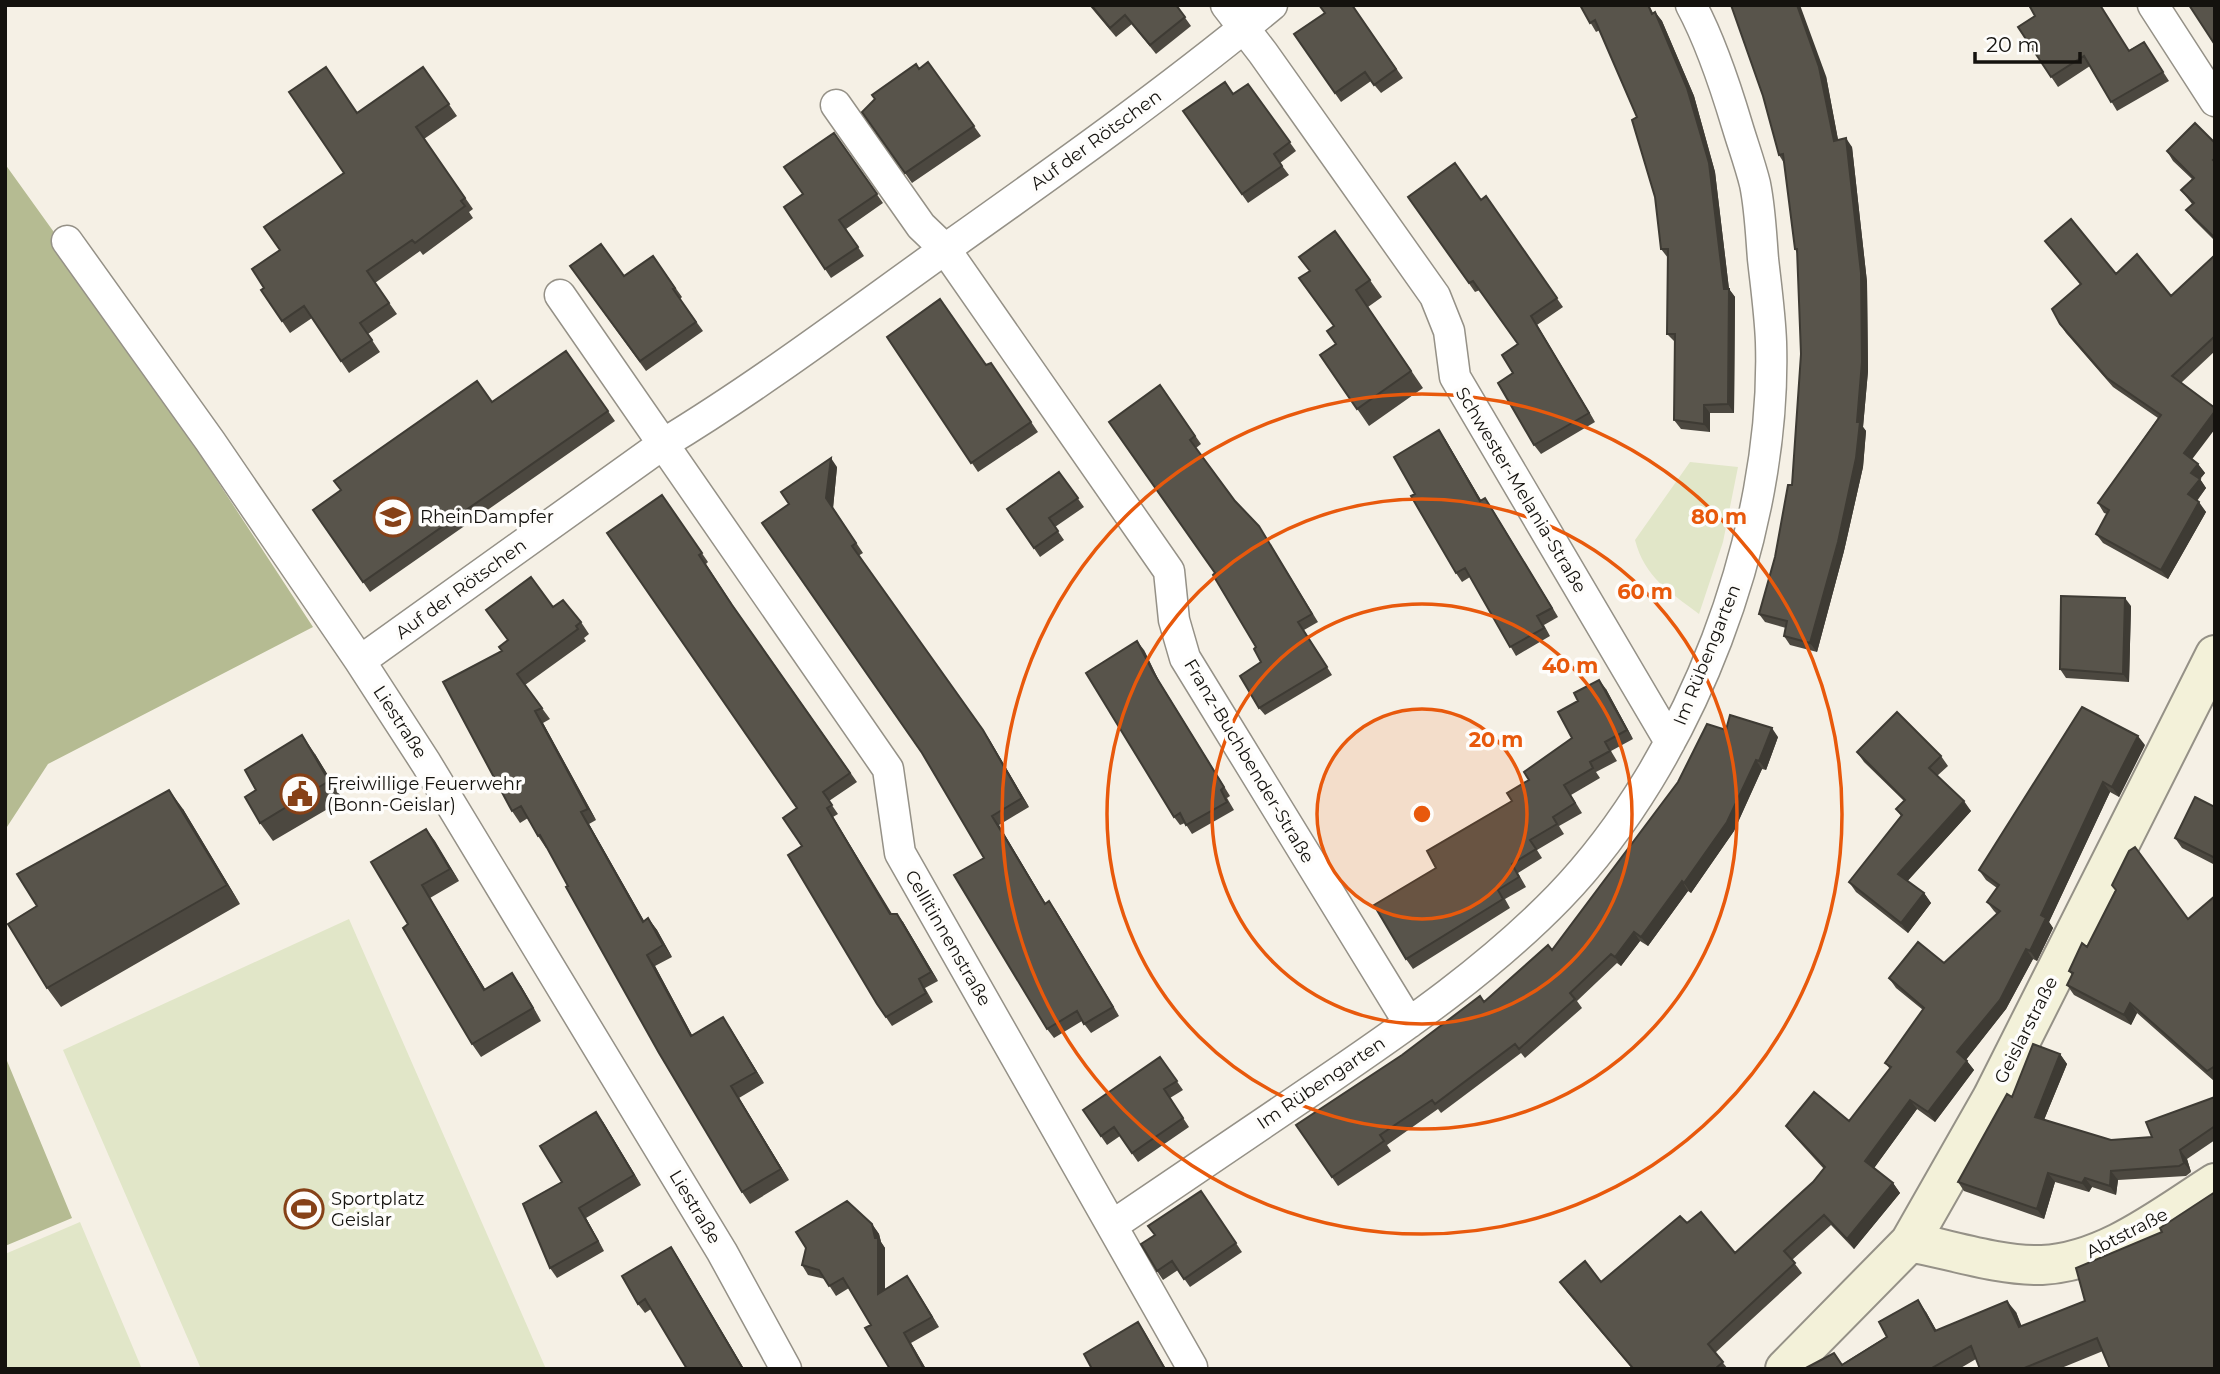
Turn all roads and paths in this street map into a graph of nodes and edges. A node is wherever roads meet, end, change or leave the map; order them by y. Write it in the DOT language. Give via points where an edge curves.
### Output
graph roads {
  1 [pos="1272,5"];
  2 [pos="1691,5"];
  3 [pos="2153,5"];
  4 [pos="1235,17"];
  5 [pos="2215,101"];
  6 [pos="836,105"];
  7 [pos="67,241"];
  8 [pos="946,249"];
  9 [pos="560,295"];
  10 [pos="663,444"];
  11 [pos="2215,654"];
  12 [pos="360,661"];
  13 [pos="1670,742"];
  14 [pos="1409,1023"];
  15 [pos="2215,1183"];
  16 [pos="1114,1225"];
  17 [pos="1910,1242"];
  18 [pos="1192,1367"];
  19 [pos="786,1369"];
  20 [pos="1785,1369"];
  1 -- 4 [label="street, Auf der Rötschen"];
  2 -- 13 [label="street, Im Rübengarten" via="1729,100 1755,186 1771,343 1768,415 1756,502 1738,581 1692,700"];
  3 -- 5 [label="street"];
  4 -- 8 [label="street, Auf der Rötschen"];
  4 -- 13 [label="street, Schwester-Melania-Straße" via="1435,296 1449,331 1455,377"];
  6 -- 8 [label="street" via="920,226"];
  7 -- 12 [label="street, Liestraße" via="211,441"];
  8 -- 10 [label="street, Auf der Rötschen" via="822,339"];
  8 -- 14 [label="street, Franz-Buchbender-Straße" via="1169,571 1174,620 1185,658"];
  9 -- 10 [label="street"];
  10 -- 12 [label="street, Auf der Rötschen"];
  10 -- 16 [label="street, Cellitinnenstraße" via="888,769 900,853"];
  11 -- 17 [label="street, Geislarstraße" via="1992,1098"];
  12 -- 19 [label="street, Liestraße" via="722,1252"];
  13 -- 14 [label="street, Im Rübengarten" via="1635,802 1560,896 1481,970"];
  14 -- 16 [label="street, Im Rübengarten"];
  15 -- 17 [label="street, Abtstraße" via="2109,1247 2042,1265"];
  16 -- 18 [label="street, Cellitinnenstraße"];
  17 -- 20 [label="street, Geislarstraße"];
}
